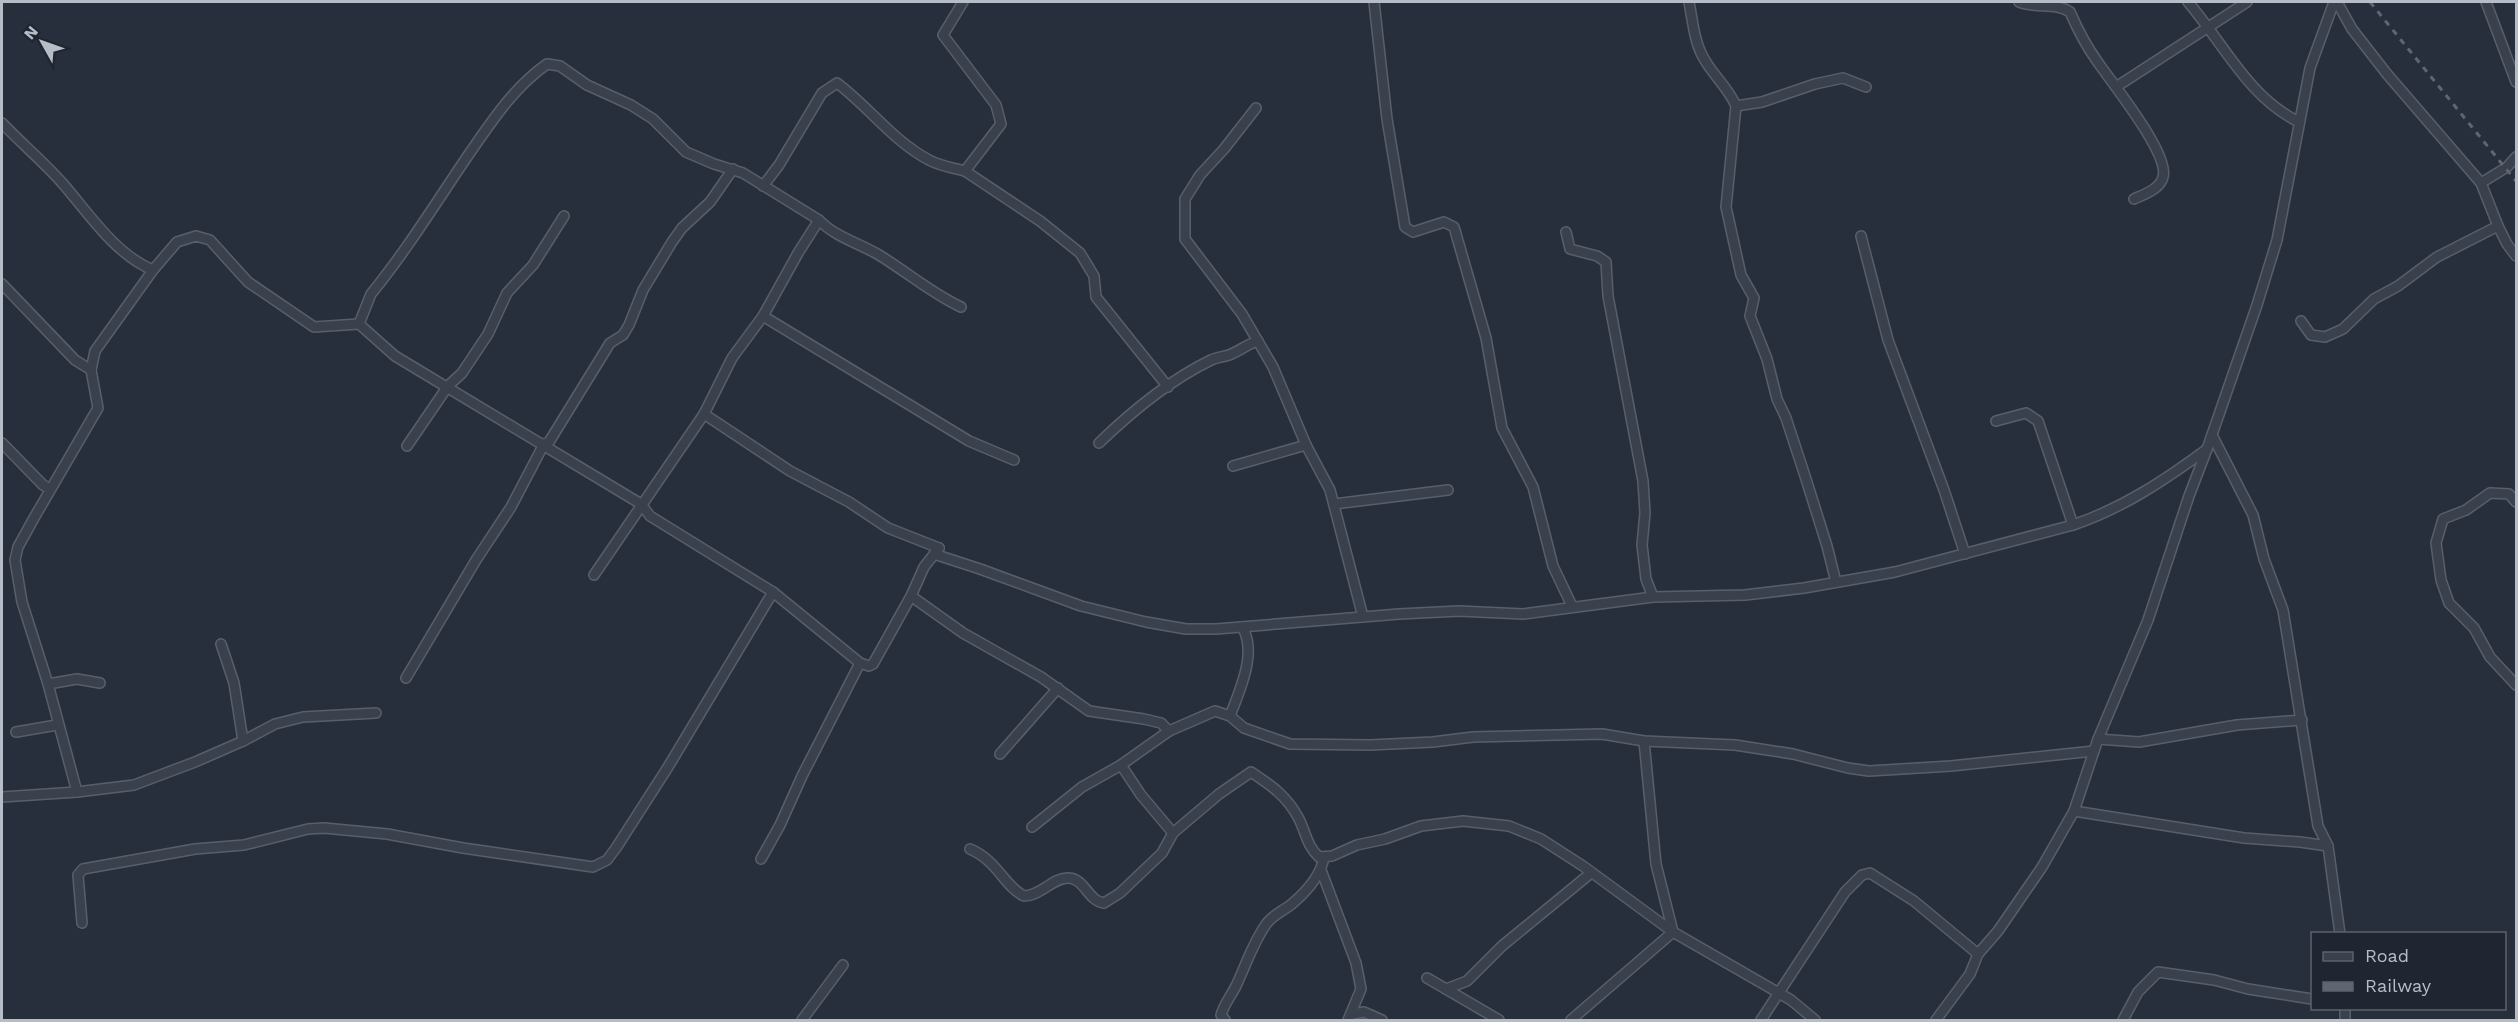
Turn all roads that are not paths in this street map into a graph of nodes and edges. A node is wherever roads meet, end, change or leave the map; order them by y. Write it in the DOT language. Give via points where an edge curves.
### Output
graph roads {
  1 [pos="963,2"];
  2 [pos="1374,2"];
  3 [pos="1689,2"];
  4 [pos="2019,2"];
  5 [pos="2188,2"];
  6 [pos="2247,2"];
  7 [pos="2335,2"];
  8 [pos="2486,2"];
  9 [pos="2210,28"];
  10 [pos="2517,82"];
  11 [pos="1866,87"];
  12 [pos="2116,87"];
  13 [pos="1736,106"];
  14 [pos="1256,108"];
  15 [pos="2299,122"];
  16 [pos="2,123"];
  17 [pos="2517,157"];
  18 [pos="733,169"];
  19 [pos="965,171"];
  20 [pos="2481,183"];
  21 [pos="763,186"];
  22 [pos="2134,199"];
  23 [pos="564,216"];
  24 [pos="819,220"];
  25 [pos="2498,226"];
  26 [pos="1566,232"];
  27 [pos="1861,236"];
  28 [pos="2517,256"];
  29 [pos="153,270"];
  30 [pos="2,284"];
  31 [pos="961,307"];
  32 [pos="763,316"];
  33 [pos="2301,321"];
  34 [pos="359,324"];
  35 [pos="1258,341"];
  36 [pos="91,369"];
  37 [pos="448,386"];
  38 [pos="1168,387"];
  39 [pos="704,414"];
  40 [pos="1996,421"];
  41 [pos="2212,435"];
  42 [pos="2,443"];
  43 [pos="1099,443"];
  44 [pos="544,444"];
  45 [pos="1306,445"];
  46 [pos="407,446"];
  47 [pos="2207,449"];
  48 [pos="1014,460"];
  49 [pos="1233,466"];
  50 [pos="50,489"];
  51 [pos="1448,490"];
  52 [pos="2517,502"];
  53 [pos="641,504"];
  54 [pos="1334,504"];
  55 [pos="2073,525"];
  56 [pos="939,548"];
  57 [pos="1965,554"];
  58 [pos="594,575"];
  59 [pos="1836,582"];
  60 [pos="773,592"];
  61 [pos="911,596"];
  62 [pos="1653,597"];
  63 [pos="1572,606"];
  64 [pos="1363,617"];
  65 [pos="1242,627"];
  66 [pos="221,644"];
  67 [pos="860,663"];
  68 [pos="406,678"];
  69 [pos="99,683"];
  70 [pos="48,684"];
  71 [pos="2517,685"];
  72 [pos="1058,688"];
  73 [pos="376,714"];
  74 [pos="1230,716"];
  75 [pos="2302,720"];
  76 [pos="57,725"];
  77 [pos="1169,731"];
  78 [pos="16,732"];
  79 [pos="2098,740"];
  80 [pos="243,741"];
  81 [pos="1644,741"];
  82 [pos="2094,752"];
  83 [pos="1000,754"];
  84 [pos="1121,765"];
  85 [pos="77,792"];
  86 [pos="2,797"];
  87 [pos="2074,811"];
  88 [pos="1032,827"];
  89 [pos="1173,832"];
  90 [pos="2328,846"];
  91 [pos="970,849"];
  92 [pos="1324,857"];
  93 [pos="761,859"];
  94 [pos="1321,870"];
  95 [pos="1591,873"];
  96 [pos="82,923"];
  97 [pos="1673,932"];
  98 [pos="2340,932"];
  99 [pos="1978,954"];
  100 [pos="843,965"];
  101 [pos="1427,978"];
  102 [pos="1446,989"];
  103 [pos="1779,993"];
  104 [pos="2311,999"];
  105 [pos="1350,1017"];
  106 [pos="802,1020"];
  107 [pos="1225,1020"];
  108 [pos="1382,1020"];
  109 [pos="1499,1020"];
  110 [pos="1571,1020"];
  111 [pos="1761,1020"];
  112 [pos="1815,1020"];
  113 [pos="1936,1020"];
  114 [pos="2123,1020"];
  1 -- 19 [label="street" via="943,34 996,105 1000,124"];
  2 -- 63 [label="street" via="1387,119 1405,227 1413,232 1444,222 1454,227 1486,338 1502,428 1533,487 1553,566"];
  3 -- 13 [label="street" via="1696,40 1705,62"];
  4 -- 12 [label="street" via="2070,12 2096,61"];
  5 -- 9 [label="street"];
  6 -- 9 [label="street"];
  7 -- 15 [label="street" via="2310,68"];
  7 -- 20 [label="street" via="2380,65"];
  8 -- 10 [label="street"];
  9 -- 12 [label="street"];
  9 -- 15 [label="street" via="2255,90"];
  11 -- 13 [label="street" via="1843,78"];
  12 -- 22 [label="street" via="2142,124 2164,167 2159,184"];
  13 -- 59 [label="street" via="1726,207 1741,275 1754,298 1750,316 1805,476"];
  14 -- 35 [label="street" via="1185,199 1185,239"];
  15 -- 41 [label="street" via="2277,240"];
  16 -- 29 [label="street" via="121,248"];
  17 -- 20 [label="street"];
  18 -- 21 [label="street"];
  18 -- 34 [label="street" via="686,152 653,119 586,85 560,66 547,64 516,90 492,121 371,294"];
  18 -- 44 [label="street" via="706,207 682,228 644,290 623,335 610,343 570,411"];
  19 -- 21 [label="street" via="930,161 881,126 837,83 822,93"];
  19 -- 38 [label="street" via="1080,253 1094,276 1096,297"];
  20 -- 25 [label="street"];
  21 -- 24 [label="street"];
  23 -- 37 [label="street" via="533,265 507,292 488,333 462,374"];
  24 -- 31 [label="street"];
  24 -- 32 [label="street"];
  25 -- 28 [label="street"];
  25 -- 33 [label="street" via="2437,257 2325,338 2311,335"];
  26 -- 62 [label="street" via="1570,249 1606,261 1608,296 1643,481 1642,545 1646,579"];
  27 -- 57 [label="street" via="1888,340"];
  29 -- 34 [label="street" via="177,242 196,236 210,240 248,282 314,327"];
  29 -- 36 [label="street" via="95,351"];
  30 -- 36 [label="street" via="75,360"];
  32 -- 39 [label="street" via="732,357"];
  32 -- 48 [label="street" via="969,441"];
  34 -- 37 [label="street" via="395,356"];
  35 -- 38 [label="street" via="1214,359"];
  35 -- 45 [label="street"];
  36 -- 50 [label="street" via="98,408"];
  37 -- 44 [label="street"];
  37 -- 46 [label="street"];
  38 -- 43 [label="street"];
  39 -- 53 [label="street"];
  39 -- 56 [label="street" via="790,471 888,528"];
  40 -- 55 [label="street" via="2026,413 2038,421"];
  41 -- 47 [label="street"];
  41 -- 75 [label="street" via="2253,515 2283,610"];
  42 -- 50 [label="street"];
  44 -- 53 [label="street"];
  44 -- 68 [label="street" via="511,507"];
  45 -- 49 [label="street"];
  45 -- 54 [label="street"];
  47 -- 55 [label="street" via="2157,486 2101,516"];
  47 -- 79 [label="street" via="2148,620"];
  50 -- 70 [label="street" via="18,547 15,560 22,602"];
  51 -- 54 [label="street"];
  52 -- 71 [label="street" via="2509,494 2490,493 2444,519 2436,543 2440,580 2450,603 2474,628 2490,657"];
  53 -- 58 [label="street"];
  53 -- 60 [label="street" via="650,516"];
  54 -- 64 [label="street"];
  55 -- 57 [label="street"];
  56 -- 61 [label="street" via="924,567"];
  56 -- 65 [label="street" via="934,554 1081,606 1185,629"];
  57 -- 59 [label="street"];
  59 -- 62 [label="street" via="1745,595"];
  60 -- 67 [label="street"];
  60 -- 96 [label="street" via="654,789 616,848 600,865 387,834 308,829 244,845 215,846 83,869 78,875"];
  61 -- 67 [label="street" via="873,664"];
  61 -- 72 [label="street" via="963,633"];
  62 -- 63 [label="street"];
  63 -- 64 [label="street" via="1523,614 1459,611"];
  64 -- 65 [label="street"];
  65 -- 74 [label="street" via="1248,650"];
  66 -- 80 [label="street" via="234,683"];
  67 -- 93 [label="street"];
  69 -- 70 [label="street" via="77,679"];
  70 -- 76 [label="street"];
  72 -- 77 [label="street" via="1089,711 1144,718 1161,723"];
  72 -- 83 [label="street"];
  73 -- 80 [label="street" via="303,717 275,724"];
  74 -- 77 [label="street" via="1215,711"];
  74 -- 81 [label="street" via="1256,733 1290,744 1320,746 1555,734 1602,734"];
  75 -- 79 [label="street" via="2237,725 2139,742"];
  75 -- 90 [label="street" via="2319,825"];
  76 -- 78 [label="street"];
  76 -- 85 [label="street"];
  77 -- 84 [label="street"];
  79 -- 82 [label="street"];
  80 -- 85 [label="street" via="134,784"];
  81 -- 82 [label="street" via="1735,745 1869,771"];
  81 -- 97 [label="street" via="1656,864"];
  82 -- 87 [label="street"];
  84 -- 88 [label="street" via="1082,787"];
  84 -- 89 [label="street"];
  85 -- 86 [label="street"];
  87 -- 90 [label="street" via="2244,838"];
  87 -- 99 [label="street" via="2015,908"];
  89 -- 91 [label="street" via="1162,853 1104,903 1093,900 1075,879 1069,878 1024,896 1014,891 995,866"];
  89 -- 92 [label="street" via="1251,772 1285,796 1312,850"];
  90 -- 98 [label="street"];
  92 -- 94 [label="street"];
  92 -- 95 [label="street" via="1421,826 1463,821 1523,831"];
  94 -- 105 [label="street" via="1362,989"];
  94 -- 107 [label="street" via="1294,902 1269,920 1223,1008 1221,1015"];
  95 -- 97 [label="street"];
  95 -- 102 [label="street" via="1493,954 1467,981"];
  97 -- 103 [label="street"];
  97 -- 110 [label="street"];
  99 -- 103 [label="street" via="1914,901 1870,873 1862,875 1845,892"];
  99 -- 113 [label="street" via="1970,974"];
  100 -- 106 [label="street"];
  101 -- 102 [label="street"];
  102 -- 109 [label="street"];
  103 -- 111 [label="street"];
  103 -- 112 [label="street"];
  104 -- 114 [label="street" via="2158,972 2138,992"];
  105 -- 108 [label="street" via="1364,1012"];
}
